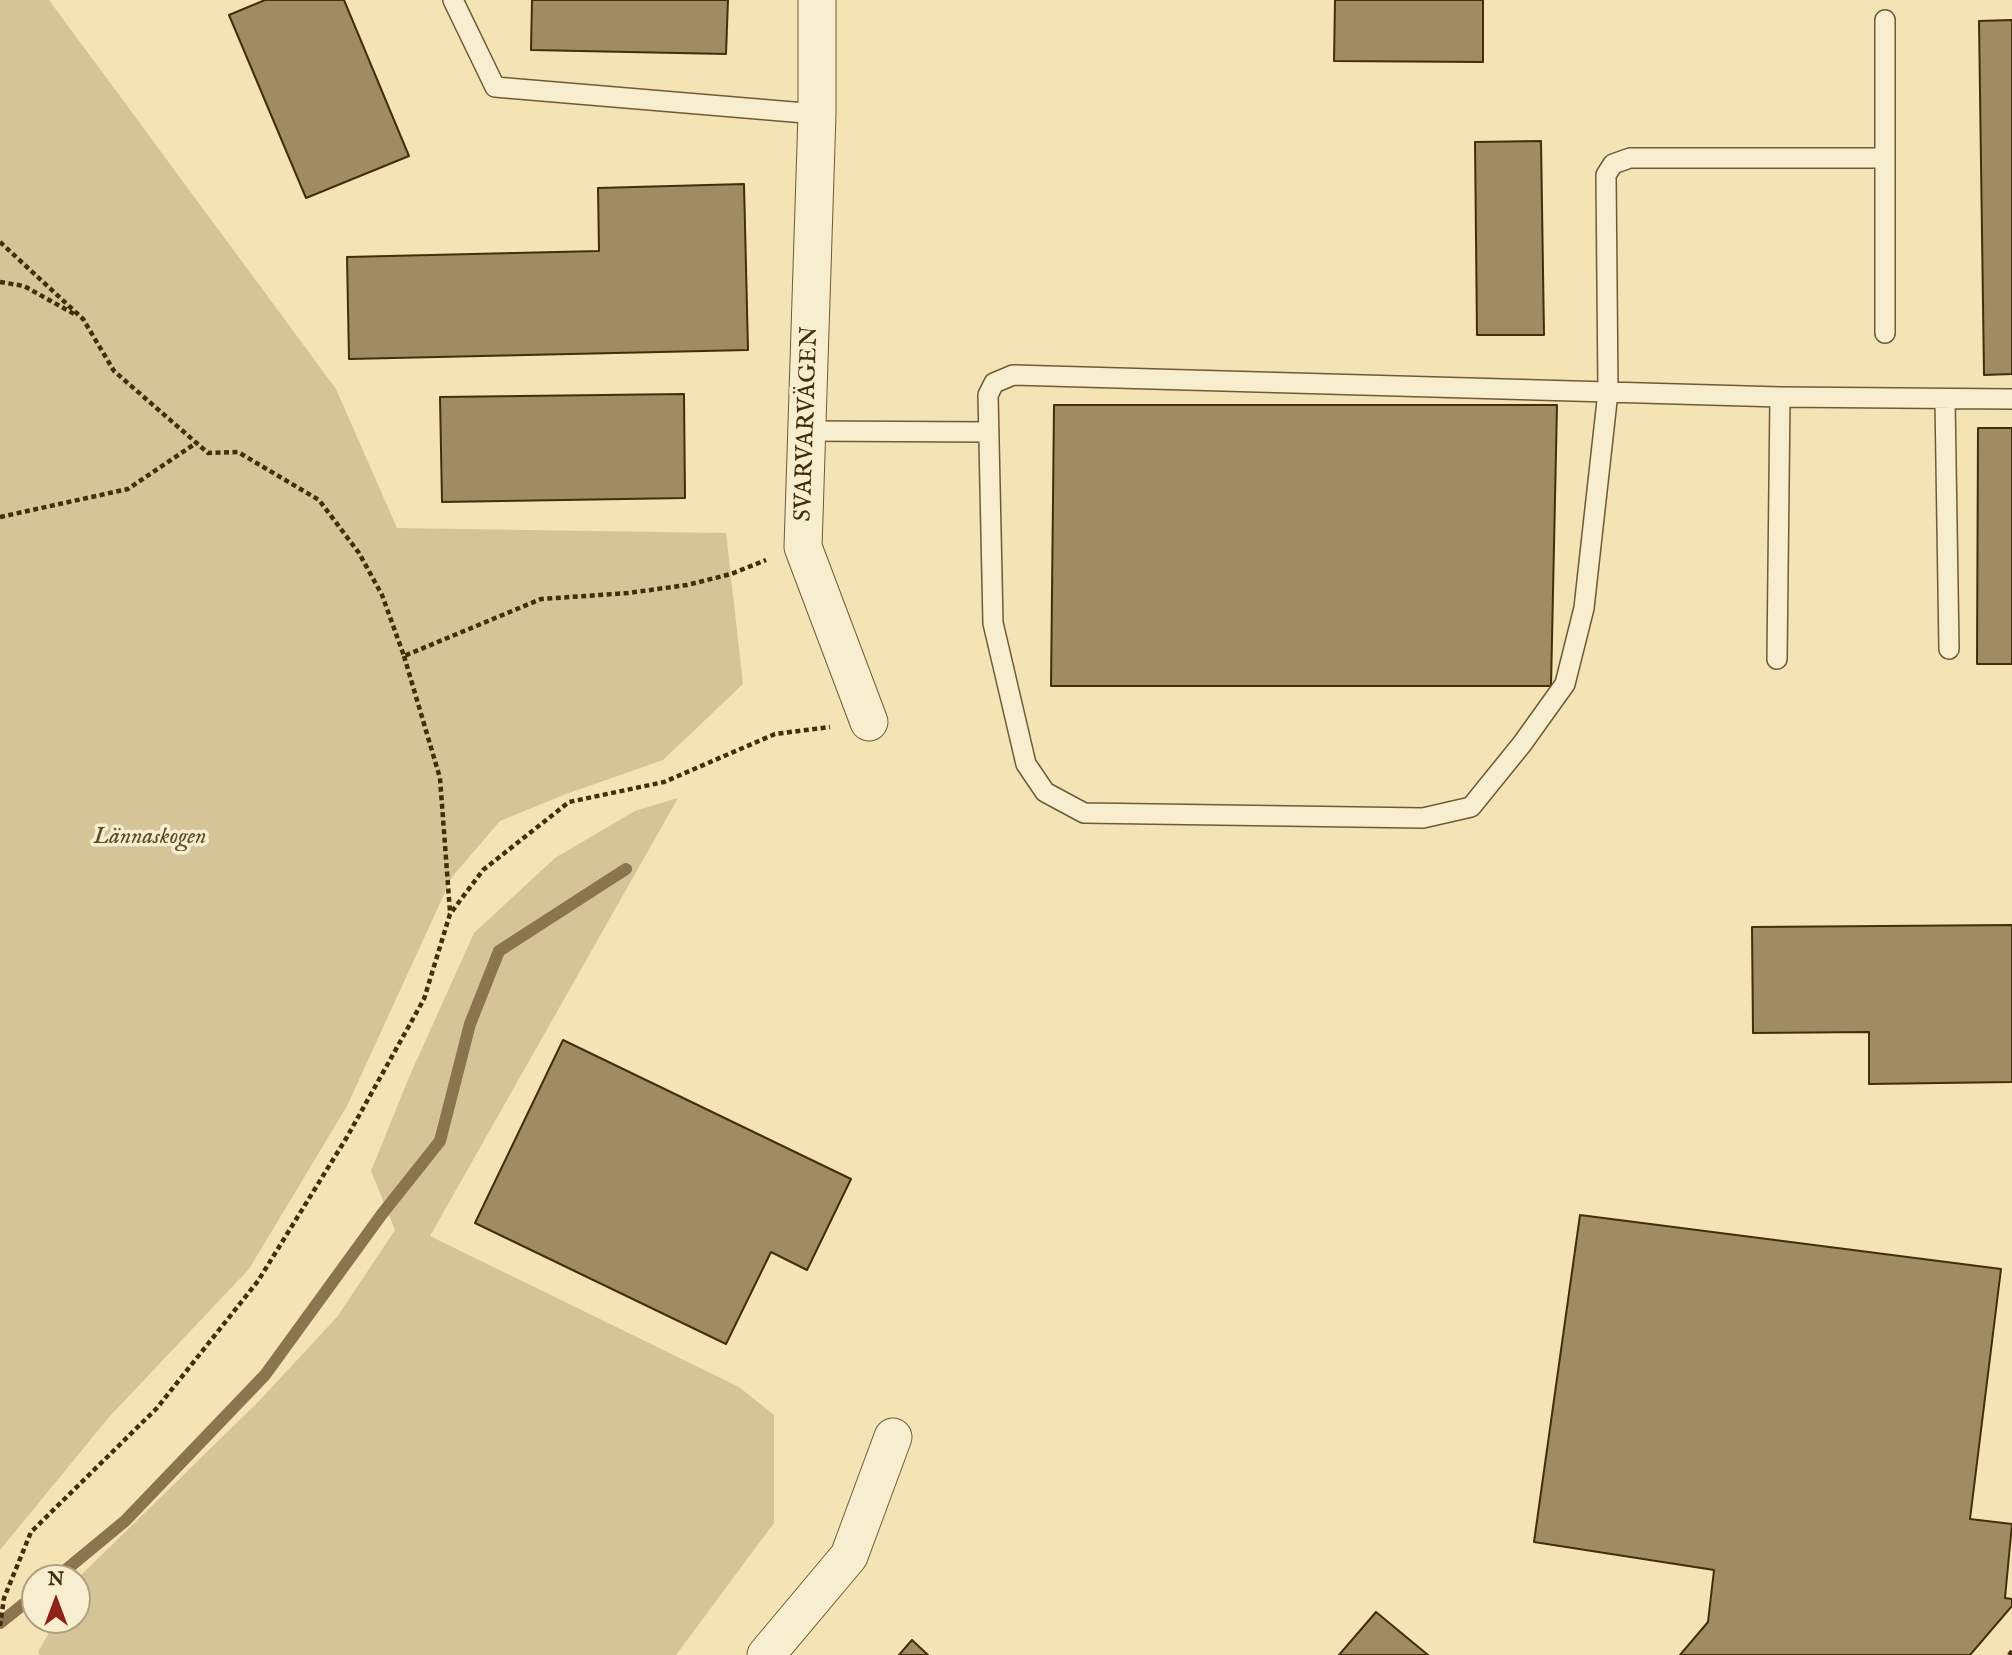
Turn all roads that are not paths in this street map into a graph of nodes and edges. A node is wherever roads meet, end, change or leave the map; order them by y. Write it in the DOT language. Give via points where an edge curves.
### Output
graph roads {
  1 [pos="453,0"];
  2 [pos="817,0"];
  3 [pos="1885,20"];
  4 [pos="817,114"];
  5 [pos="1885,158"];
  6 [pos="1885,333"];
  7 [pos="1608,392"];
  8 [pos="1780,397"];
  9 [pos="2012,398"];
  10 [pos="1945,400"];
  11 [pos="808,431"];
  12 [pos="989,432"];
  13 [pos="1949,649"];
  14 [pos="1777,659"];
  15 [pos="869,722"];
  16 [pos="893,1437"];
  17 [pos="766,1655"];
  1 -- 4 [label="lane" via="495,87"];
  2 -- 4 [label="street, SVARVARVÄGEN"];
  3 -- 5 [label="lane"];
  4 -- 11 [label="street, SVARVARVÄGEN"];
  5 -- 6 [label="lane"];
  5 -- 7 [label="lane" via="1629,158 1613,164 1606,175"];
  7 -- 8 [label="lane"];
  7 -- 12 [label="lane" via="1013,374 994,383 988,395"];
  7 -- 12 [label="lane" via="1584,608 1565,684 1471,807 1423,818 1084,813 1045,792 1026,764 993,623"];
  8 -- 10 [label="lane"];
  8 -- 14 [label="lane"];
  9 -- 10 [label="lane"];
  10 -- 13 [label="lane"];
  11 -- 12 [label="lane"];
  11 -- 15 [label="street, SVARVARVÄGEN" via="803,547"];
  16 -- 17 [label="street" via="849,1556"];
}
